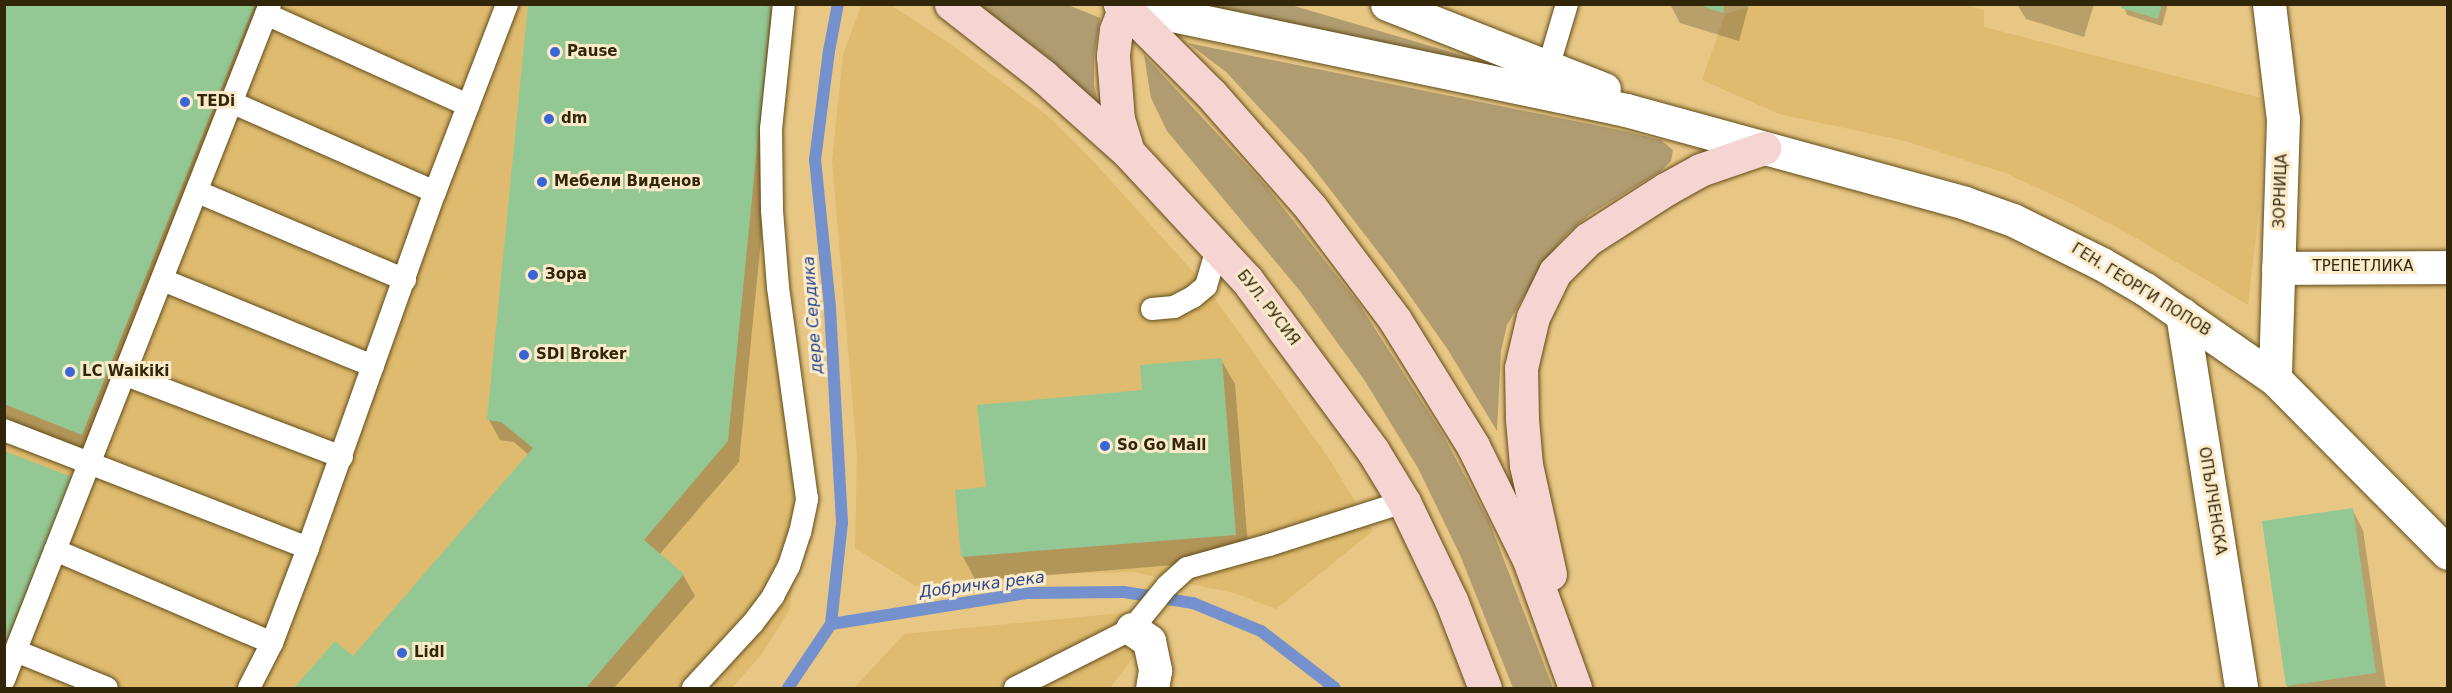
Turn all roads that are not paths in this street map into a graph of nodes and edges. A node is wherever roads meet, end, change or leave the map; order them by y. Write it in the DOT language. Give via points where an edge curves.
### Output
graph roads {
  1 [pos="507,4"];
  2 [pos="784,4"];
  3 [pos="951,4"];
  4 [pos="1387,4"];
  5 [pos="1567,4"];
  6 [pos="2269,4"];
  7 [pos="1123,5"];
  8 [pos="268,9"];
  9 [pos="1548,68"];
  10 [pos="231,102"];
  11 [pos="468,105"];
  12 [pos="1764,148"];
  13 [pos="1128,152"];
  14 [pos="198,192"];
  15 [pos="435,192"];
  16 [pos="1218,246"];
  17 [pos="2448,267"];
  18 [pos="2278,268"];
  19 [pos="163,280"];
  20 [pos="405,280"];
  21 [pos="1152,309"];
  22 [pos="2182,314"];
  23 [pos="373,366"];
  24 [pos="126,375"];
  25 [pos="2275,379"];
  26 [pos="4,430"];
  27 [pos="342,457"];
  28 [pos="90,463"];
  29 [pos="1404,502"];
  30 [pos="308,548"];
  31 [pos="55,550"];
  32 [pos="2448,554"];
  33 [pos="1138,622"];
  34 [pos="272,643"];
  35 [pos="16,651"];
  36 [pos="1573,679"];
  37 [pos="4,680"];
  38 [pos="107,688"];
  39 [pos="249,688"];
  40 [pos="693,688"];
  41 [pos="1015,688"];
  42 [pos="1152,688"];
  43 [pos="1485,688"];
  44 [pos="2241,688"];
  1 -- 11 [label="lane"];
  2 -- 40 [label="lane" via="771,129 772,210 778,287 807,499 789,566 773,596"];
  3 -- 13 [label="main road, БУЛ. РУСИЯ" via="1042,76"];
  4 -- 9 [label="street"];
  5 -- 9 [label="lane"];
  6 -- 18 [label="street, ЗОРНИЦА" via="2283,119"];
  7 -- 12 [label="street" via="1626,110"];
  7 -- 13 [label="main road" via="1113,56 1118,119"];
  7 -- 36 [label="main road" via="1211,94 1311,208 1395,320 1473,447 1529,560"];
  8 -- 10 [label="lane"];
  8 -- 11 [label="lane"];
  9 -- 12 [label="street"];
  10 -- 14 [label="lane"];
  10 -- 15 [label="lane"];
  11 -- 15 [label="lane"];
  12 -- 22 [label="street, ГЕН. ГЕОРГИ ПОПОВ" via="2013,219 2102,264"];
  12 -- 36 [label="main road" via="1701,170 1588,239 1556,272 1533,317 1521,368 1526,465"];
  13 -- 16 [label="main road, БУЛ. РУСИЯ"];
  14 -- 19 [label="lane"];
  14 -- 20 [label="lane"];
  15 -- 20 [label="lane"];
  16 -- 21 [label="lane" via="1206,286 1174,307"];
  16 -- 29 [label="main road, БУЛ. РУСИЯ" via="1304,354"];
  17 -- 18 [label="street, ТРЕПЕТЛИКА"];
  18 -- 25 [label="street, ЗОРНИЦА"];
  19 -- 23 [label="lane"];
  19 -- 24 [label="lane"];
  20 -- 23 [label="lane"];
  22 -- 25 [label="street, ГЕН. ГЕОРГИ ПОПОВ"];
  22 -- 44 [label="street, ОПЪЛЧЕНСКА"];
  23 -- 27 [label="lane"];
  24 -- 27 [label="lane"];
  24 -- 28 [label="lane"];
  25 -- 32 [label="street, ГЕН. ГЕОРГИ ПОПОВ"];
  26 -- 28 [label="lane"];
  27 -- 30 [label="lane"];
  28 -- 30 [label="lane"];
  28 -- 31 [label="lane"];
  29 -- 33 [label="lane" via="1187,568"];
  29 -- 43 [label="main road, БУЛ. РУСИЯ" via="1451,600"];
  30 -- 34 [label="lane"];
  31 -- 34 [label="lane"];
  31 -- 35 [label="lane"];
  33 -- 41 [label="lane"];
  33 -- 42 [label="street" via="1149,641 1155,670"];
  34 -- 39 [label="lane"];
  35 -- 37 [label="lane"];
  35 -- 38 [label="lane"];
}
